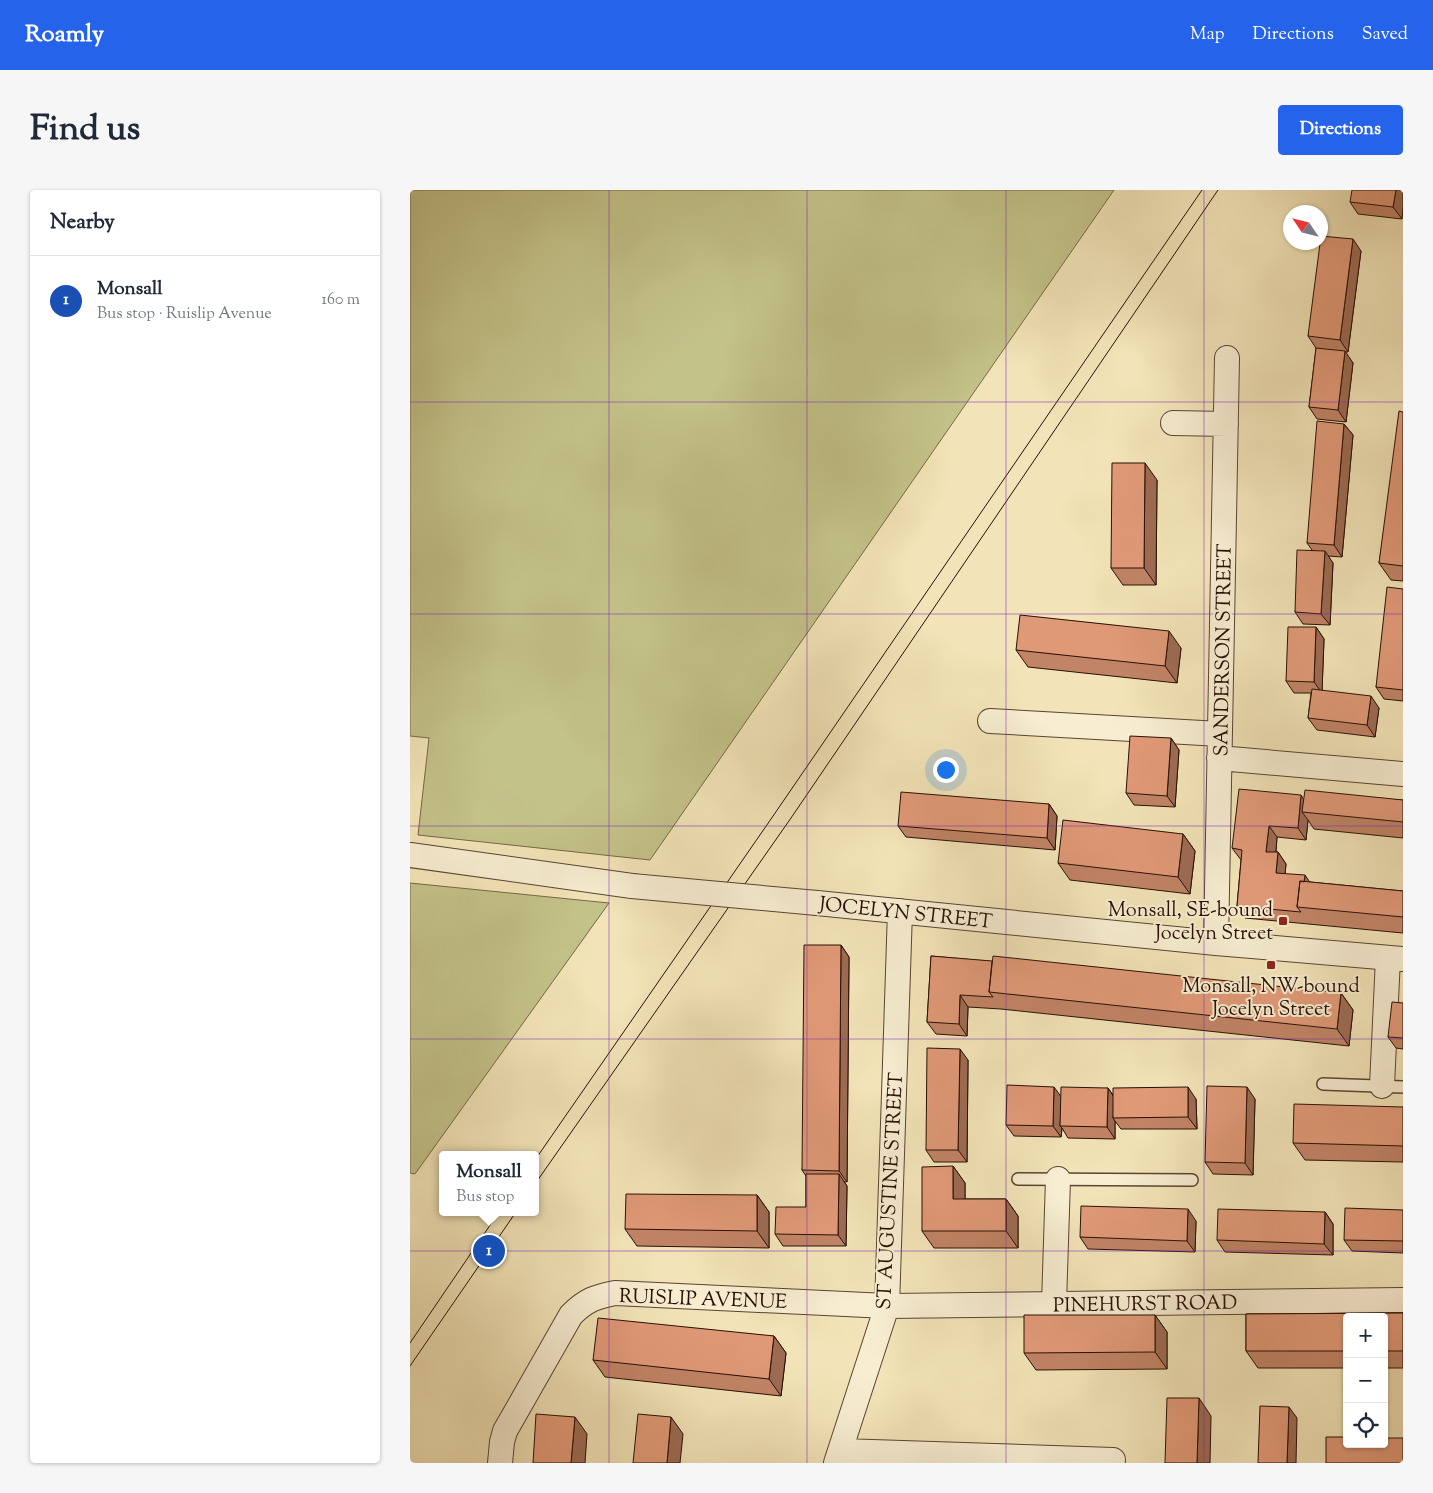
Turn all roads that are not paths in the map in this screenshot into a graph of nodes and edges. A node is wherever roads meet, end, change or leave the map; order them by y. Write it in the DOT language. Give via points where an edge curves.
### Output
graph roads {
  1 [pos="1227,358"];
  2 [pos="1173,423"];
  3 [pos="1226,424"];
  4 [pos="990,721"];
  5 [pos="1220,734"];
  6 [pos="1219,758"];
  7 [pos="1403,774"];
  8 [pos="410,855"];
  9 [pos="900,911"];
  10 [pos="1216,943"];
  11 [pos="1396,958"];
  12 [pos="1323,1084"];
  13 [pos="1393,1087"];
  14 [pos="1018,1179"];
  15 [pos="1058,1179"];
  16 [pos="1192,1180"];
  17 [pos="1403,1300"];
  18 [pos="1054,1304"];
  19 [pos="887,1306"];
  20 [pos="839,1457"];
  21 [pos="1113,1460"];
  22 [pos="500,1463"];
  1 -- 3 [label="street, SANDERSON STREET"];
  2 -- 3 [label="street"];
  3 -- 5 [label="street, SANDERSON STREET"];
  4 -- 5 [label="street"];
  5 -- 6 [label="street, SANDERSON STREET"];
  6 -- 7 [label="street"];
  6 -- 10 [label="street, SANDERSON STREET"];
  8 -- 9 [label="street, JOCELYN STREET, bridge" via="632,886"];
  9 -- 10 [label="street, JOCELYN STREET"];
  9 -- 19 [label="street, ST AUGUSTINE STREET"];
  10 -- 11 [label="street, JOCELYN STREET"];
  11 -- 13 [label="street"];
  12 -- 13 [label="lane"];
  14 -- 15 [label="lane"];
  15 -- 16 [label="lane"];
  15 -- 18 [label="street"];
  17 -- 18 [label="street, PINEHURST ROAD"];
  18 -- 19 [label="street, PINEHURST ROAD"];
  19 -- 20 [label="street, ST AUGUSTINE STREET"];
  19 -- 22 [label="street, RUISLIP AVENUE" via="615,1293 591,1299 571,1315 511,1418 502,1442"];
  20 -- 21 [label="street"];
}
